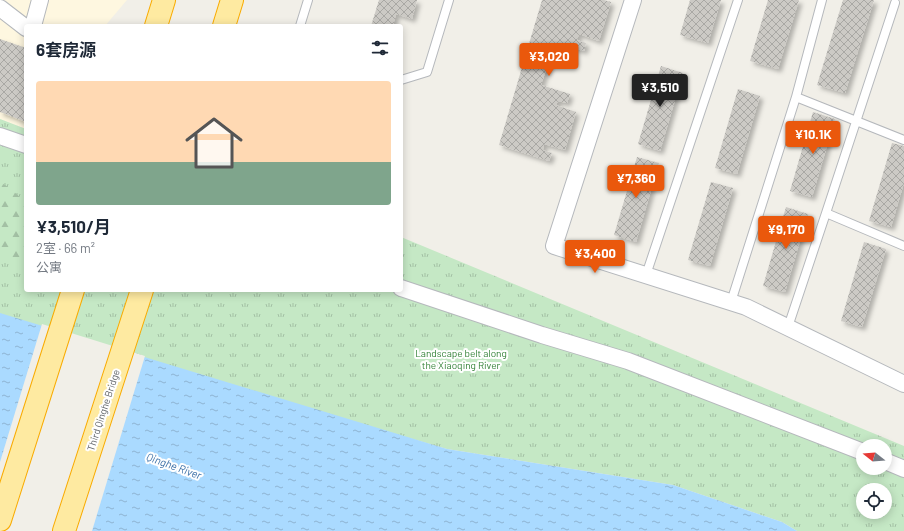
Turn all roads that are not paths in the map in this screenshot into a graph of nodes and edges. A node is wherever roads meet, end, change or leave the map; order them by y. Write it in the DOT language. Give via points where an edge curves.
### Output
graph roads {
  1 [pos="40,0"];
  2 [pos="164,0"];
  3 [pos="232,0"];
  4 [pos="308,0"];
  5 [pos="449,0"];
  6 [pos="633,0"];
  7 [pos="738,0"];
  8 [pos="822,0"];
  9 [pos="896,3"];
  10 [pos="0,8"];
  11 [pos="34,24"];
  12 [pos="157,24"];
  13 [pos="225,24"];
  14 [pos="301,24"];
  15 [pos="24,26"];
  16 [pos="403,79"];
  17 [pos="796,97"];
  18 [pos="856,121"];
  19 [pos="0,136"];
  20 [pos="904,140"];
  21 [pos="24,144"];
  22 [pos="826,213"];
  23 [pos="904,246"];
  24 [pos="646,275"];
  25 [pos="403,289"];
  26 [pos="72,292"];
  27 [pos="141,292"];
  28 [pos="731,302"];
  29 [pos="788,327"];
  30 [pos="904,384"];
  31 [pos="856,449"];
  32 [pos="892,463"];
  33 [pos="904,469"];
  34 [pos="0,520"];
  35 [pos="64,531"];
  1 -- 11 [label="street"];
  2 -- 12 [label="highway"];
  3 -- 13 [label="highway"];
  4 -- 14 [label="lane"];
  5 -- 16 [label="lane" via="427,72"];
  6 -- 24 [label="street" via="554,246"];
  7 -- 24 [label="lane"];
  8 -- 17 [label="lane"];
  9 -- 18 [label="lane"];
  10 -- 15 [label="street"];
  17 -- 18 [label="lane"];
  17 -- 28 [label="lane"];
  18 -- 20 [label="lane"];
  18 -- 22 [label="lane"];
  19 -- 21 [label="street"];
  22 -- 23 [label="lane"];
  22 -- 29 [label="lane"];
  24 -- 28 [label="street"];
  25 -- 31 [label="street" via="628,361"];
  26 -- 34 [label="highway"];
  27 -- 35 [label="highway, Third Qinghe Bridge"];
  28 -- 29 [label="street"];
  29 -- 30 [label="street"];
  32 -- 33 [label="street"];
}
